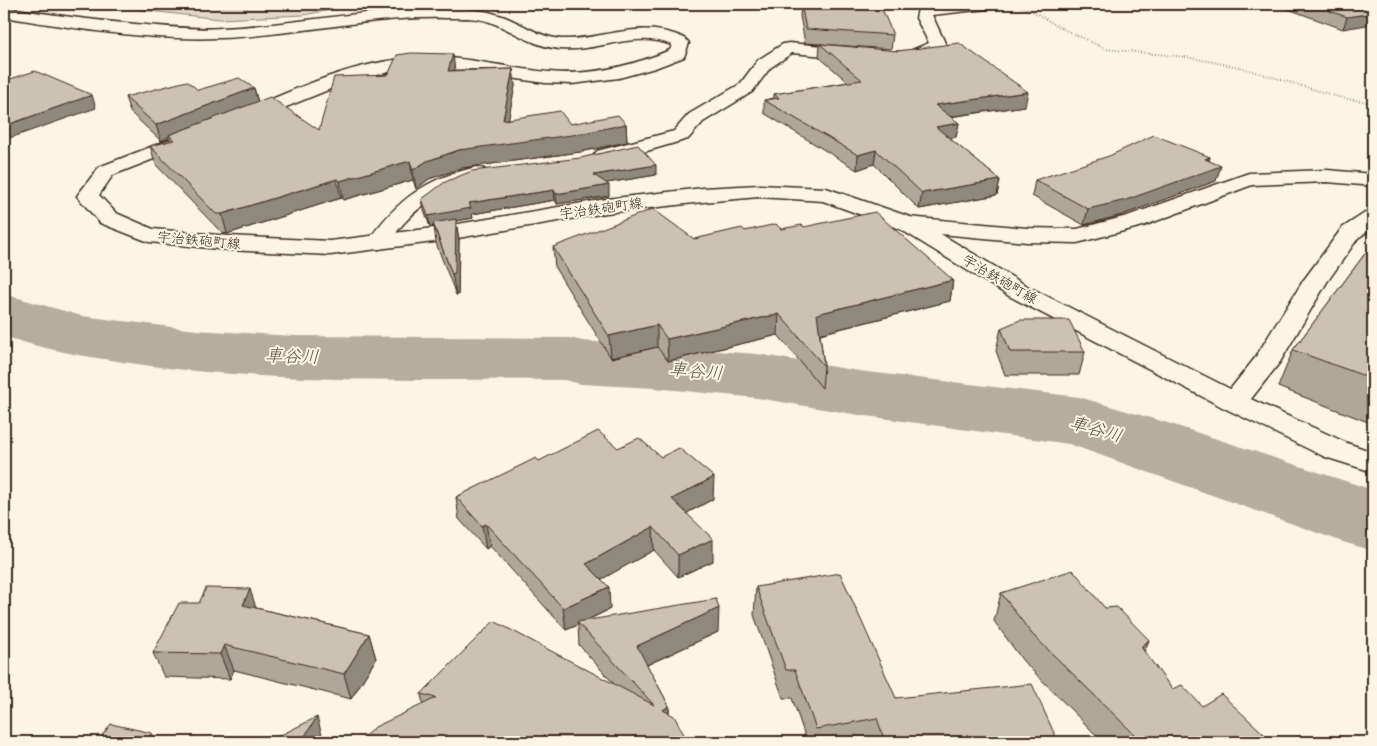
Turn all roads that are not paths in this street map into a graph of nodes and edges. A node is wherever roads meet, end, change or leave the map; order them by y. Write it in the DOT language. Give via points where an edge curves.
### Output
graph roads {
  1 [pos="987,4"];
  2 [pos="4,12"];
  3 [pos="226,125"];
  4 [pos="199,135"];
  5 [pos="589,158"];
  6 [pos="497,170"];
  7 [pos="1373,180"];
  8 [pos="1373,218"];
  9 [pos="908,224"];
  10 [pos="379,242"];
  11 [pos="1234,402"];
  12 [pos="1373,462"];
  1 -- 5 [label="main road" via="924,12 938,45 913,56 789,48 764,64 746,88 696,118 681,136"];
  2 -- 3 [label="main road" via="102,26 203,34 428,13 477,14 494,17 517,30 558,44 581,44 646,32 669,36 681,43 678,53 646,67 595,77 555,78 455,63 413,63 382,68 333,82"];
  4 -- 10 [label="main road, 宇治鉄砲町線" via="106,171 88,196 108,218 149,235 330,248"];
  6 -- 10 [label="main road" via="469,174 438,186 398,216"];
  7 -- 9 [label="main road" via="1327,176 1249,179 1135,221 1077,236 1027,235"];
  8 -- 11 [label="main road" via="1350,233 1315,281 1266,362"];
  9 -- 10 [label="main road, 宇治鉄砲町線" via="826,196 759,191 606,206"];
  9 -- 11 [label="main road, 宇治鉄砲町線" via="1018,290"];
  11 -- 12 [label="main road, 宇治鉄砲町線" via="1336,450"];
}
